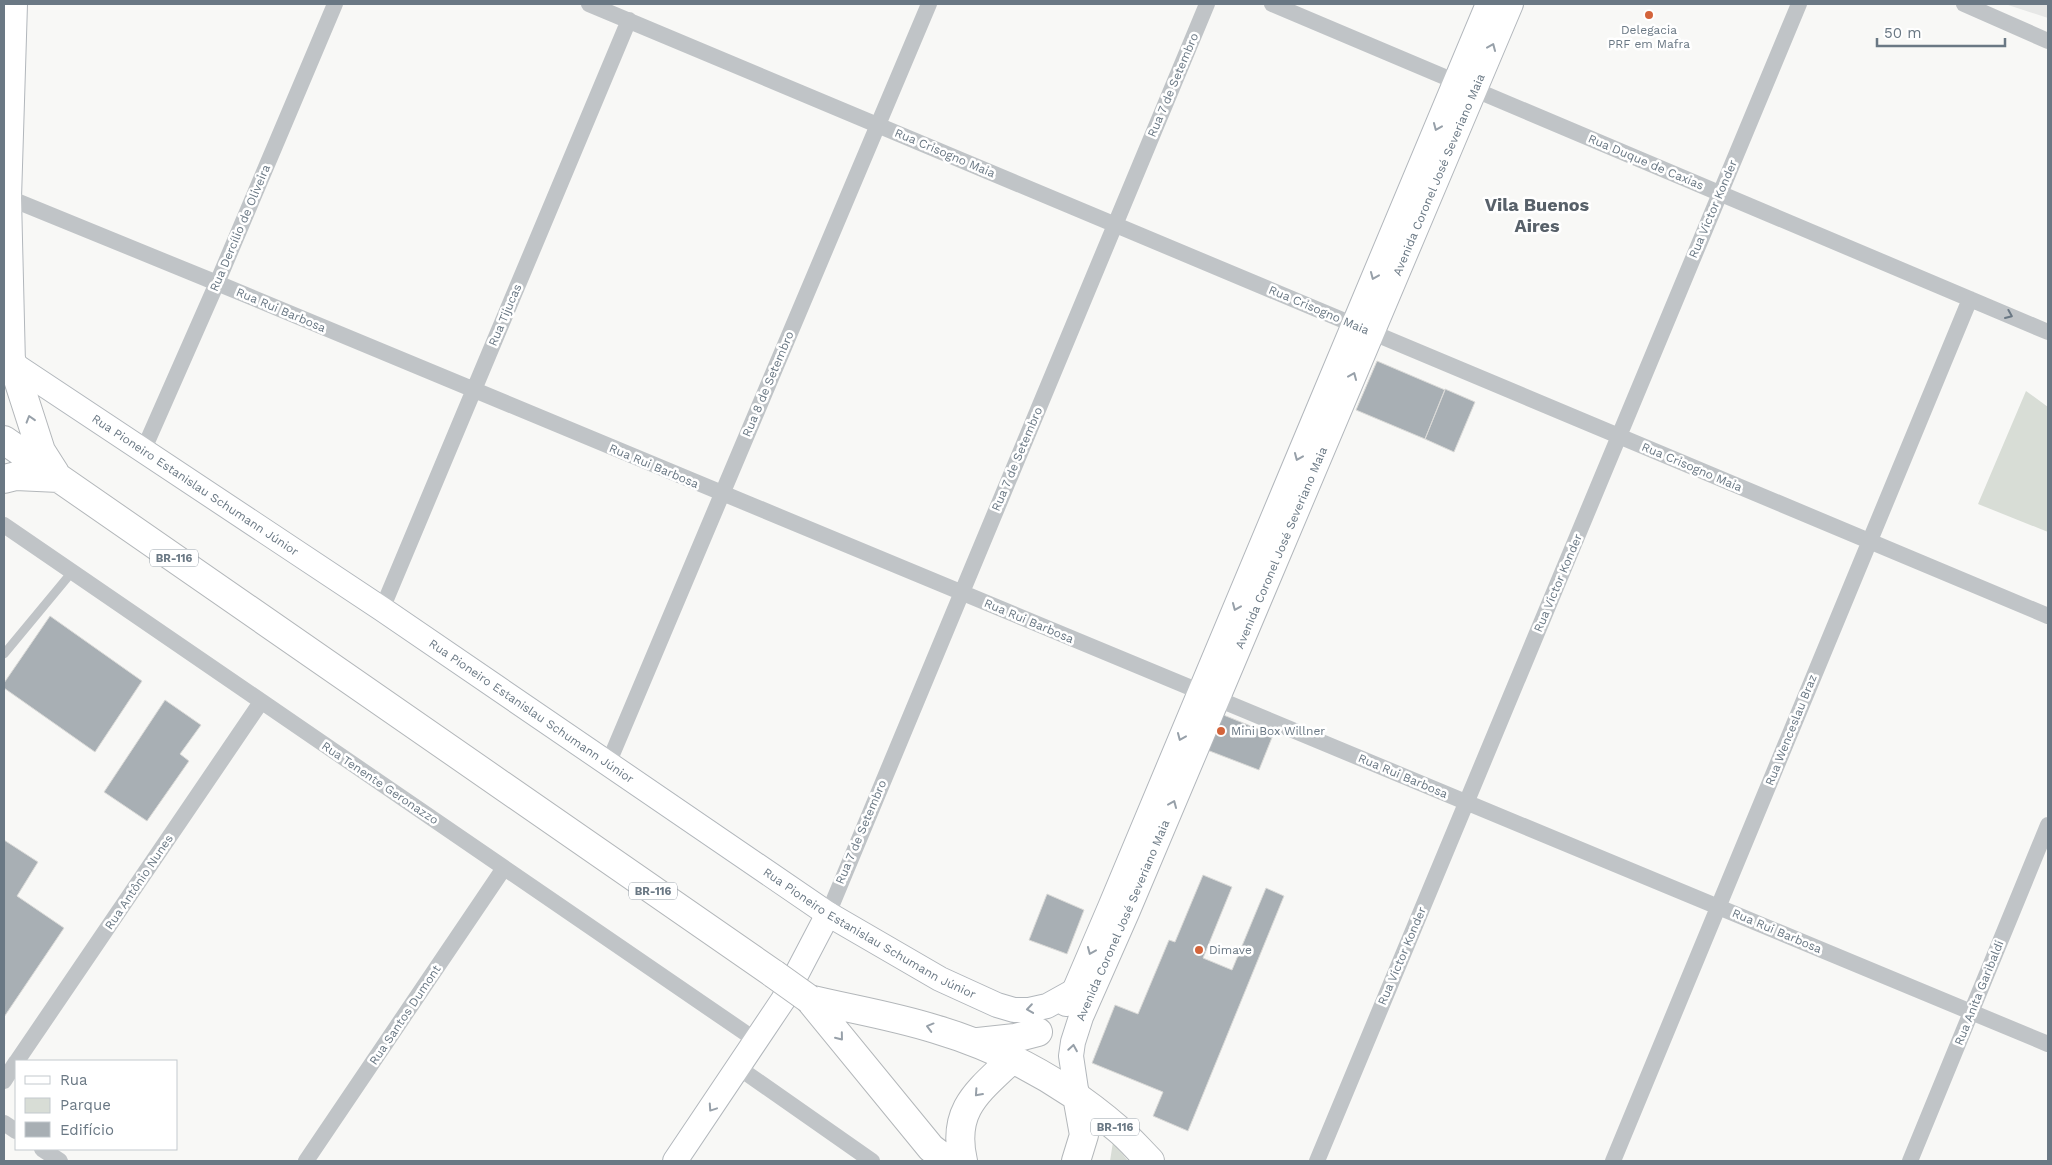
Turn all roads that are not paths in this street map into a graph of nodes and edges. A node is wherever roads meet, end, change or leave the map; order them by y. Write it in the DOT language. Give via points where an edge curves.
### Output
graph roads {
  1 [pos="15,4"];
  2 [pos="335,4"];
  3 [pos="589,4"];
  4 [pos="929,4"];
  5 [pos="1207,4"];
  6 [pos="1272,4"];
  7 [pos="1488,4"];
  8 [pos="1510,4"];
  9 [pos="1799,4"];
  10 [pos="1964,4"];
  11 [pos="629,20"];
  12 [pos="2048,41"];
  13 [pos="1465,86"];
  14 [pos="878,125"];
  15 [pos="1720,193"];
  16 [pos="8,198"];
  17 [pos="1115,224"];
  18 [pos="217,283"];
  19 [pos="1970,299"];
  20 [pos="1363,329"];
  21 [pos="2048,332"];
  22 [pos="7,362"];
  23 [pos="474,390"];
  24 [pos="1619,436"];
  25 [pos="4,440"];
  26 [pos="143,451"];
  27 [pos="59,478"];
  28 [pos="4,479"];
  29 [pos="722,494"];
  30 [pos="4,525"];
  31 [pos="1870,541"];
  32 [pos="72,572"];
  33 [pos="962,593"];
  34 [pos="382,609"];
  35 [pos="2048,616"];
  36 [pos="4,654"];
  37 [pos="1209,695"];
  38 [pos="262,702"];
  39 [pos="608,764"];
  40 [pos="1466,802"];
  41 [pos="2048,825"];
  42 [pos="504,868"];
  43 [pos="1718,907"];
  44 [pos="828,914"];
  45 [pos="1074,991"];
  46 [pos="809,999"];
  47 [pos="1972,1012"];
  48 [pos="1038,1032"];
  49 [pos="757,1041"];
  50 [pos="976,1042"];
  51 [pos="2048,1044"];
  52 [pos="1012,1059"];
  53 [pos="18,1060"];
  54 [pos="15,1065"];
  55 [pos="739,1068"];
  56 [pos="4,1080"];
  57 [pos="1077,1096"];
  58 [pos="4,1123"];
  59 [pos="15,1131"];
  60 [pos="44,1150"];
  61 [pos="60,1161"];
  62 [pos="306,1161"];
  63 [pos="675,1161"];
  64 [pos="872,1161"];
  65 [pos="948,1161"];
  66 [pos="963,1161"];
  67 [pos="1076,1161"];
  68 [pos="1150,1161"];
  69 [pos="1317,1161"];
  70 [pos="1613,1161"];
  71 [pos="1910,1161"];
  1 -- 16 [label="main road"];
  2 -- 18 [label="street, Rua Dercílio de Oliveira"];
  3 -- 11 [label="street, Rua Crisogno Maia"];
  4 -- 14 [label="street, Rua 8 de Setembro"];
  5 -- 17 [label="street, Rua 7 de Setembro"];
  6 -- 13 [label="street, Rua Duque de Caxias"];
  7 -- 13 [label="main road, Avenida Coronel José Severiano Maia"];
  13 -- 8 [label="main road, Avenida Coronel José Severiano Maia, one-way"];
  9 -- 15 [label="street, Rua Victor Konder"];
  10 -- 12 [label="street"];
  11 -- 14 [label="street, Rua Crisogno Maia"];
  11 -- 23 [label="street, Rua Tijucas"];
  13 -- 15 [label="street, Rua Duque de Caxias"];
  13 -- 20 [label="main road, Avenida Coronel José Severiano Maia"];
  14 -- 17 [label="street, Rua Crisogno Maia"];
  14 -- 29 [label="street, Rua 8 de Setembro"];
  15 -- 19 [label="street, Rua Duque de Caxias"];
  15 -- 24 [label="street, Rua Victor Konder"];
  16 -- 18 [label="street, Rua Rui Barbosa"];
  16 -- 22 [label="main road"];
  17 -- 20 [label="street, Rua Crisogno Maia"];
  17 -- 33 [label="street, Rua 7 de Setembro"];
  18 -- 23 [label="street, Rua Rui Barbosa"];
  18 -- 26 [label="street, Rua Dercílio de Oliveira"];
  19 -- 21 [label="street, Rua Duque de Caxias, one-way"];
  19 -- 31 [label="street, Rua Wenceslau Braz"];
  20 -- 24 [label="street, Rua Crisogno Maia"];
  20 -- 37 [label="main road, Avenida Coronel José Severiano Maia"];
  22 -- 26 [label="main road, Rua Pioneiro Estanislau Schumann Júnior"];
  27 -- 22 [label="highway, one-way" via="41,451"];
  23 -- 29 [label="street, Rua Rui Barbosa"];
  23 -- 34 [label="street, Rua Tijucas"];
  24 -- 31 [label="street, Rua Crisogno Maia"];
  24 -- 40 [label="street, Rua Victor Konder"];
  25 -- 27 [label="highway, BR-116"];
  26 -- 34 [label="main road, Rua Pioneiro Estanislau Schumann Júnior"];
  27 -- 28 [label="highway" via="16,476"];
  27 -- 46 [label="highway, BR-116, bridge"];
  29 -- 33 [label="street, Rua Rui Barbosa"];
  29 -- 39 [label="street, Rua 8 de Setembro"];
  30 -- 32 [label="street, Rua Tenente Geronazzo"];
  31 -- 35 [label="street, Rua Crisogno Maia"];
  31 -- 43 [label="street, Rua Wenceslau Braz"];
  32 -- 36 [label="lane"];
  32 -- 38 [label="street, Rua Tenente Geronazzo"];
  33 -- 37 [label="street, Rua Rui Barbosa"];
  33 -- 44 [label="street, Rua 7 de Setembro"];
  34 -- 39 [label="main road, Rua Pioneiro Estanislau Schumann Júnior"];
  37 -- 40 [label="street, Rua Rui Barbosa"];
  37 -- 45 [label="main road, Avenida Coronel José Severiano Maia, one-way"];
  57 -- 37 [label="main road, Avenida Coronel José Severiano Maia, one-way" via="1072,1056 1081,1017"];
  38 -- 42 [label="street, Rua Tenente Geronazzo"];
  38 -- 53 [label="street, Rua Antônio Nunes"];
  39 -- 44 [label="main road, Rua Pioneiro Estanislau Schumann Júnior"];
  40 -- 43 [label="street, Rua Rui Barbosa"];
  40 -- 69 [label="street, Rua Victor Konder"];
  41 -- 47 [label="street, Rua Anita Garibaldi"];
  42 -- 49 [label="street, Rua Tenente Geronazzo"];
  42 -- 62 [label="street, Rua Santos Dumont"];
  43 -- 47 [label="street, Rua Rui Barbosa"];
  43 -- 70 [label="street, Rua Wenceslau Braz"];
  45 -- 44 [label="main road, Rua Pioneiro Estanislau Schumann Júnior, one-way" via="1047,1006 1030,1010 997,1005 940,979"];
  44 -- 49 [label="main road" via="783,1000"];
  45 -- 48 [label="main road, Avenida Coronel José Severiano Maia"];
  50 -- 46 [label="highway, BR-116, one-way" via="934,1028"];
  46 -- 65 [label="highway, BR-116, one-way" via="931,1148"];
  47 -- 51 [label="street, Rua Rui Barbosa"];
  47 -- 71 [label="street, Rua Anita Garibaldi"];
  48 -- 50 [label="highway"];
  48 -- 52 [label="main road, Avenida Coronel José Severiano Maia"];
  49 -- 55 [label="main road"];
  50 -- 52 [label="highway, BR-116"];
  52 -- 57 [label="highway, BR-116"];
  52 -- 66 [label="highway, one-way" via="973,1096 961,1123"];
  54 -- 56 [label="street, Rua Antônio Nunes"];
  55 -- 63 [label="main road, one-way"];
  55 -- 64 [label="street"];
  57 -- 67 [label="highway" via="1084,1135"];
  57 -- 68 [label="highway, BR-116" via="1119,1129"];
  58 -- 59 [label="street"];
  60 -- 61 [label="street"];
}
